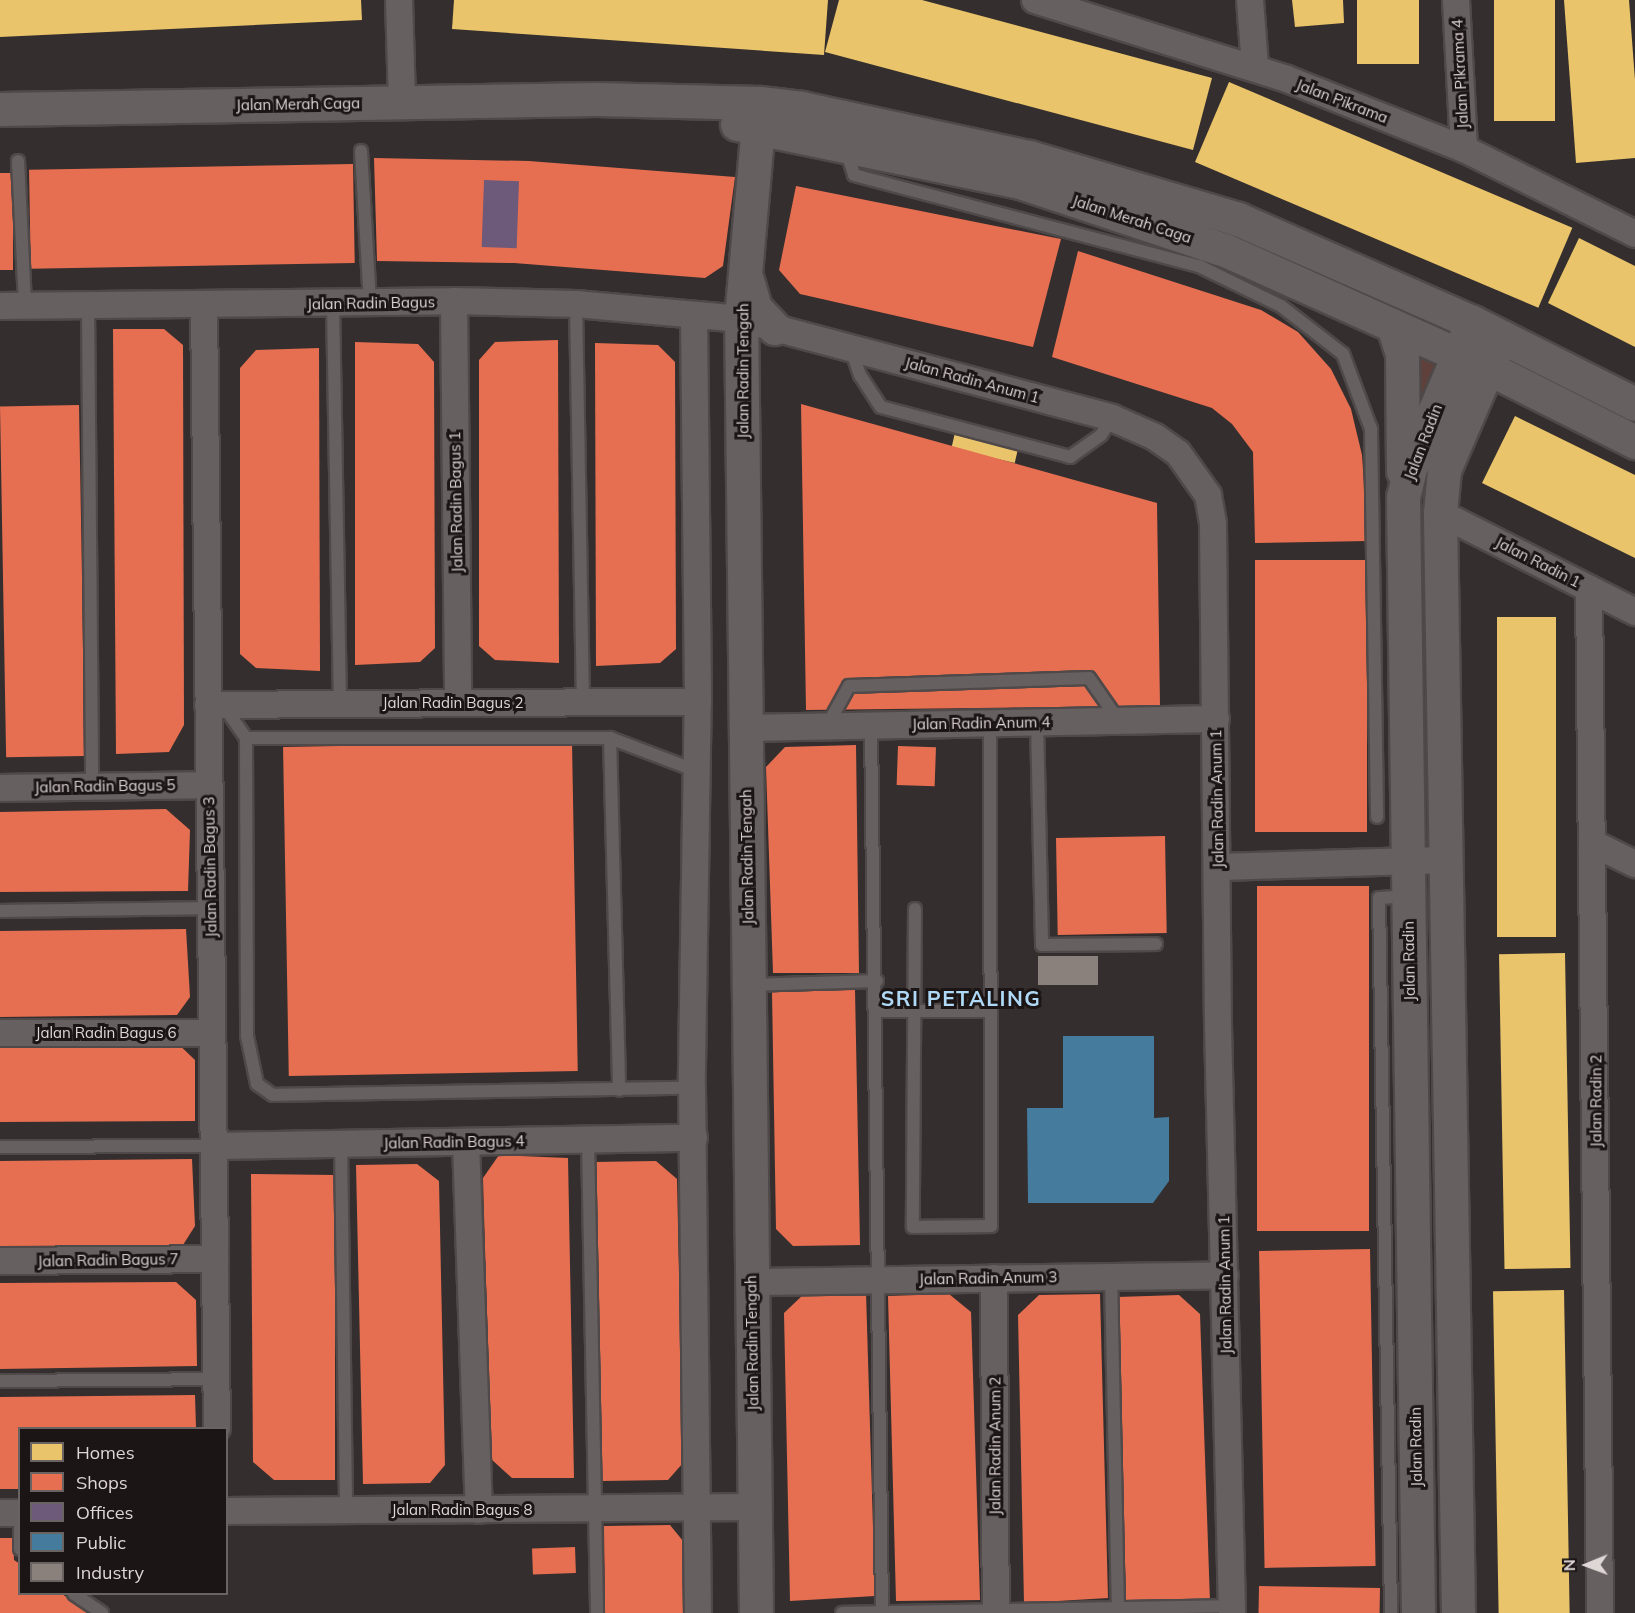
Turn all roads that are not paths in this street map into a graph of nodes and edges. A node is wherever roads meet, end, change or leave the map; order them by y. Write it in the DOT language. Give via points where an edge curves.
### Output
graph roads {
  1 [pos="399,0"];
  2 [pos="1250,0"];
  3 [pos="1456,0"];
  4 [pos="1042,1"];
  5 [pos="1255,66"];
  6 [pos="402,102"];
  7 [pos="0,109"];
  8 [pos="759,115"];
  9 [pos="844,144"];
  10 [pos="1464,149"];
  11 [pos="361,151"];
  12 [pos="18,161"];
  13 [pos="1635,234"];
  14 [pos="746,272"];
  15 [pos="454,301"];
  16 [pos="333,303"];
  17 [pos="370,303"];
  18 [pos="576,304"];
  19 [pos="204,305"];
  20 [pos="13,306"];
  21 [pos="88,306"];
  22 [pos="694,315"];
  23 [pos="741,320"];
  24 [pos="1472,322"];
  25 [pos="1393,326"];
  26 [pos="774,328"];
  27 [pos="1501,338"];
  28 [pos="851,348"];
  29 [pos="1458,355"];
  30 [pos="1488,368"];
  31 [pos="1635,404"];
  32 [pos="1112,418"];
  33 [pos="1635,442"];
  34 [pos="1403,497"];
  35 [pos="1440,513"];
  36 [pos="1589,589"];
  37 [pos="1635,612"];
  38 [pos="583,702"];
  39 [pos="698,702"];
  40 [pos="458,703"];
  41 [pos="340,704"];
  42 [pos="215,705"];
  43 [pos="1216,719"];
  44 [pos="1037,722"];
  45 [pos="1120,722"];
  46 [pos="990,723"];
  47 [pos="871,724"];
  48 [pos="827,726"];
  49 [pos="745,728"];
  50 [pos="246,738"];
  51 [pos="610,738"];
  52 [pos="697,771"];
  53 [pos="210,785"];
  54 [pos="92,786"];
  55 [pos="1392,787"];
  56 [pos="0,788"];
  57 [pos="1377,817"];
  58 [pos="1594,844"];
  59 [pos="1447,860"];
  60 [pos="1408,861"];
  61 [pos="1635,864"];
  62 [pos="1218,867"];
  63 [pos="1408,896"];
  64 [pos="211,908"];
  65 [pos="915,909"];
  66 [pos="0,911"];
  67 [pos="1155,944"];
  68 [pos="877,981"];
  69 [pos="748,985"];
  70 [pos="914,1010"];
  71 [pos="877,1011"];
  72 [pos="990,1011"];
  73 [pos="0,1033"];
  74 [pos="212,1033"];
  75 [pos="692,1088"];
  76 [pos="619,1090"];
  77 [pos="694,1138"];
  78 [pos="588,1140"];
  79 [pos="466,1142"];
  80 [pos="341,1144"];
  81 [pos="214,1146"];
  82 [pos="0,1147"];
  83 [pos="215,1259"];
  84 [pos="0,1261"];
  85 [pos="1225,1275"];
  86 [pos="1111,1276"];
  87 [pos="994,1278"];
  88 [pos="878,1280"];
  89 [pos="752,1282"];
  90 [pos="217,1379"];
  91 [pos="0,1381"];
  92 [pos="217,1427"];
  93 [pos="754,1507"];
  94 [pos="594,1508"];
  95 [pos="698,1508"];
  96 [pos="346,1510"];
  97 [pos="479,1510"];
  98 [pos="228,1511"];
  99 [pos="0,1513"];
  100 [pos="18,1513"];
  101 [pos="77,1595"];
  102 [pos="1232,1610"];
  103 [pos="1118,1611"];
  104 [pos="996,1612"];
  105 [pos="102,1613"];
  106 [pos="597,1613"];
  107 [pos="698,1613"];
  108 [pos="756,1613"];
  109 [pos="842,1613"];
  110 [pos="882,1613"];
  111 [pos="1391,1613"];
  112 [pos="1418,1613"];
  113 [pos="1458,1613"];
  114 [pos="1600,1613"];
  1 -- 6 [label="street"];
  2 -- 5 [label="street"];
  3 -- 10 [label="street, Jalan Pikrama 4"];
  4 -- 5 [label="street, Jalan Pikrama"];
  5 -- 10 [label="street, Jalan Pikrama"];
  6 -- 7 [label="street, Jalan Merah Caga"];
  6 -- 8 [label="street, Jalan Merah Caga" via="596,99"];
  8 -- 9 [label="street, Jalan Merah Caga"];
  8 -- 14 [label="street, Jalan Radin Tengah"];
  8 -- 24 [label="street, Jalan Merah Caga" via="1029,157 1238,219"];
  9 -- 25 [label="street, Jalan Merah Caga" via="1020,182 1225,250"];
  9 -- 55 [label="lane" via="854,175 1199,266 1281,306 1343,354 1371,429"];
  10 -- 13 [label="street, Jalan Pikrama"];
  11 -- 17 [label="lane"];
  12 -- 20 [label="lane"];
  14 -- 23 [label="street, Jalan Radin Tengah"];
  14 -- 26 [label="street" via="755,308"];
  15 -- 17 [label="street, Jalan Radin Bagus"];
  15 -- 18 [label="street, Jalan Radin Bagus"];
  15 -- 40 [label="street, Jalan Radin Bagus 1"];
  16 -- 17 [label="street, Jalan Radin Bagus"];
  16 -- 19 [label="street, Jalan Radin Bagus"];
  16 -- 41 [label="lane"];
  18 -- 22 [label="street, Jalan Radin Bagus"];
  18 -- 38 [label="lane"];
  19 -- 21 [label="street, Jalan Radin Bagus"];
  19 -- 42 [label="street, Jalan Radin Bagus 3"];
  20 -- 21 [label="street, Jalan Radin Bagus"];
  21 -- 54 [label="lane"];
  22 -- 23 [label="street, Jalan Radin Bagus"];
  22 -- 39 [label="street"];
  23 -- 26 [label="street, Jalan Radin Anum 1"];
  23 -- 49 [label="street, Jalan Radin Tengah"];
  24 -- 27 [label="street, Jalan Merah Caga"];
  24 -- 29 [label="street, Jalan Radin"];
  25 -- 29 [label="street, Jalan Merah Caga"];
  25 -- 34 [label="street" via="1402,354"];
  26 -- 28 [label="street, Jalan Radin Anum 1"];
  27 -- 30 [label="street, Jalan Radin"];
  27 -- 31 [label="street, Jalan Merah Caga"];
  28 -- 32 [label="street, Jalan Radin Anum 1"];
  28 -- 32 [label="lane" via="860,375 881,407 892,410 1070,457 1101,435"];
  29 -- 30 [label="street, Jalan Merah Caga"];
  29 -- 34 [label="street, Jalan Radin" via="1411,466"];
  30 -- 33 [label="street, Jalan Merah Caga"];
  30 -- 35 [label="street, Jalan Radin" via="1444,470"];
  32 -- 43 [label="street, Jalan Radin Anum 1" via="1155,437 1178,453 1208,495 1213,524"];
  34 -- 55 [label="street, Jalan Radin"];
  35 -- 36 [label="street, Jalan Radin 1"];
  35 -- 59 [label="street, Jalan Radin"];
  36 -- 37 [label="street, Jalan Radin 1"];
  36 -- 58 [label="street, Jalan Radin 2"];
  38 -- 39 [label="street, Jalan Radin Bagus 2"];
  38 -- 40 [label="street, Jalan Radin Bagus 2"];
  39 -- 52 [label="street"];
  40 -- 41 [label="street, Jalan Radin Bagus 2"];
  41 -- 42 [label="street, Jalan Radin Bagus 2"];
  42 -- 50 [label="lane"];
  42 -- 53 [label="street, Jalan Radin Bagus 3"];
  43 -- 45 [label="street, Jalan Radin Anum 4"];
  43 -- 62 [label="street, Jalan Radin Anum 1"];
  44 -- 45 [label="street, Jalan Radin Anum 4"];
  44 -- 46 [label="street, Jalan Radin Anum 4"];
  44 -- 67 [label="lane" via="1042,945"];
  45 -- 48 [label="lane" via="1089,678 849,686"];
  46 -- 47 [label="street, Jalan Radin Anum 4"];
  46 -- 72 [label="lane"];
  47 -- 48 [label="street, Jalan Radin Anum 4"];
  47 -- 68 [label="lane"];
  48 -- 49 [label="street, Jalan Radin Anum 4"];
  49 -- 69 [label="street, Jalan Radin Tengah"];
  50 -- 51 [label="lane"];
  50 -- 76 [label="lane" via="247,1036 257,1084 273,1095"];
  51 -- 52 [label="lane"];
  51 -- 76 [label="lane"];
  52 -- 75 [label="street"];
  53 -- 54 [label="street, Jalan Radin Bagus 5"];
  53 -- 64 [label="street, Jalan Radin Bagus 3"];
  54 -- 56 [label="street, Jalan Radin Bagus 5"];
  55 -- 57 [label="lane"];
  55 -- 60 [label="street, Jalan Radin"];
  58 -- 61 [label="street"];
  58 -- 114 [label="street, Jalan Radin 2"];
  59 -- 60 [label="street"];
  59 -- 113 [label="street, Jalan Radin"];
  60 -- 62 [label="street"];
  60 -- 63 [label="street, Jalan Radin"];
  62 -- 85 [label="street, Jalan Radin Anum 1"];
  63 -- 111 [label="lane" via="1379,898"];
  63 -- 112 [label="street, Jalan Radin"];
  64 -- 66 [label="lane"];
  64 -- 74 [label="street, Jalan Radin Bagus 3"];
  65 -- 70 [label="lane"];
  68 -- 69 [label="lane"];
  68 -- 71 [label="lane"];
  69 -- 89 [label="street, Jalan Radin Tengah"];
  70 -- 71 [label="lane"];
  70 -- 72 [label="lane"];
  70 -- 72 [label="lane" via="912,1227 991,1226"];
  71 -- 88 [label="lane"];
  73 -- 74 [label="street, Jalan Radin Bagus 6"];
  74 -- 81 [label="street, Jalan Radin Bagus 3"];
  75 -- 76 [label="lane"];
  75 -- 77 [label="street"];
  77 -- 78 [label="street, Jalan Radin Bagus 4"];
  77 -- 95 [label="street"];
  78 -- 79 [label="street, Jalan Radin Bagus 4"];
  78 -- 94 [label="lane"];
  79 -- 80 [label="street, Jalan Radin Bagus 4"];
  79 -- 97 [label="street"];
  80 -- 81 [label="street, Jalan Radin Bagus 4"];
  80 -- 96 [label="lane"];
  81 -- 82 [label="lane"];
  81 -- 83 [label="street, Jalan Radin Bagus 3"];
  83 -- 84 [label="street, Jalan Radin Bagus 7"];
  83 -- 90 [label="street, Jalan Radin Bagus 3"];
  85 -- 86 [label="street, Jalan Radin Anum 3"];
  85 -- 102 [label="street, Jalan Radin Anum 1"];
  86 -- 87 [label="street, Jalan Radin Anum 3"];
  86 -- 103 [label="lane"];
  87 -- 88 [label="street, Jalan Radin Anum 3"];
  87 -- 104 [label="street, Jalan Radin Anum 2"];
  88 -- 89 [label="street, Jalan Radin Anum 3"];
  88 -- 110 [label="lane"];
  89 -- 93 [label="street, Jalan Radin Tengah"];
  90 -- 91 [label="lane"];
  90 -- 92 [label="street, Jalan Radin Bagus 3"];
  93 -- 95 [label="street, Jalan Radin Bagus 8"];
  93 -- 108 [label="street, Jalan Radin Tengah"];
  94 -- 95 [label="street, Jalan Radin Bagus 8"];
  94 -- 97 [label="street, Jalan Radin Bagus 8"];
  94 -- 106 [label="lane"];
  95 -- 107 [label="street"];
  96 -- 97 [label="street, Jalan Radin Bagus 8"];
  96 -- 98 [label="street, Jalan Radin Bagus 8"];
  99 -- 100 [label="street"];
  101 -- 105 [label="lane"];
  102 -- 103 [label="lane"];
  103 -- 104 [label="lane"];
  104 -- 110 [label="lane"];
  109 -- 110 [label="lane"];
}
